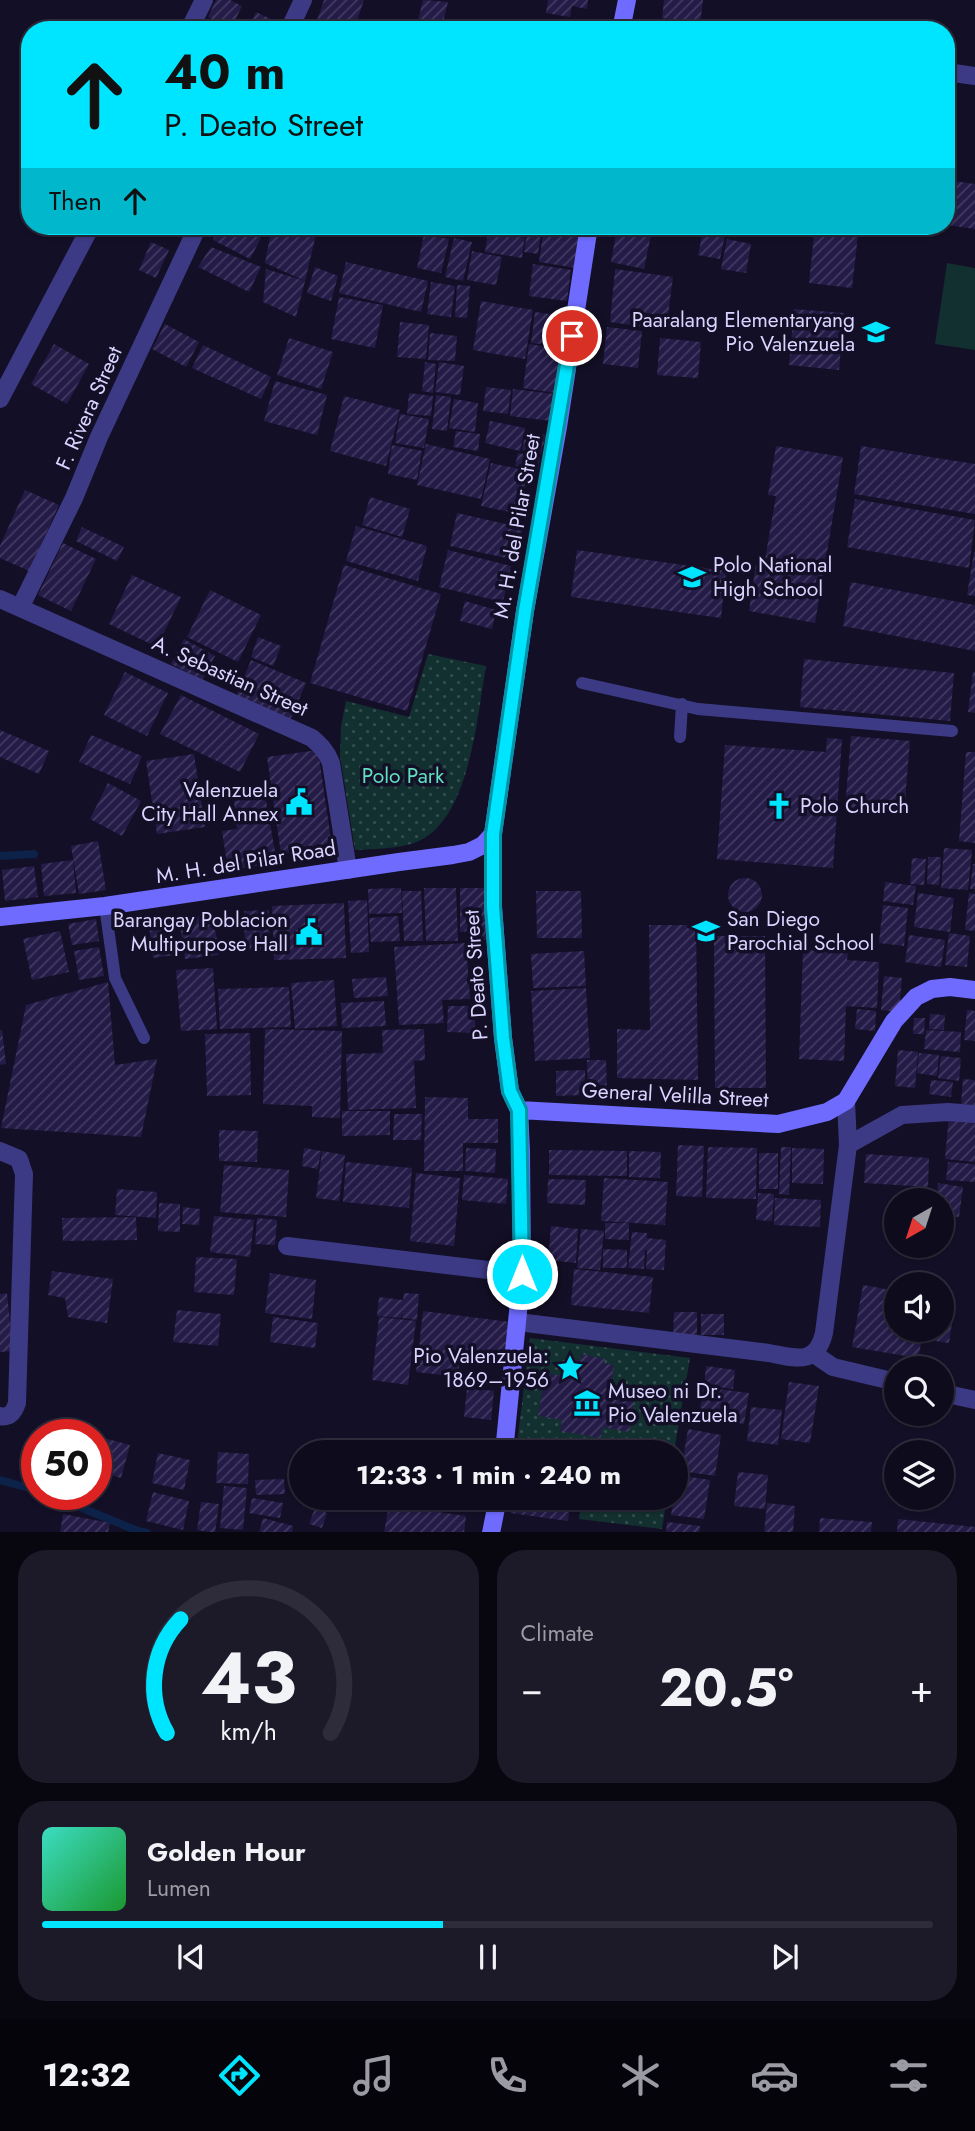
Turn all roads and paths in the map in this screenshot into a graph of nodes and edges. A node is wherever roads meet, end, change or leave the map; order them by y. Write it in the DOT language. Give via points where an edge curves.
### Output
graph roads {
  1 [pos="204,0"];
  2 [pos="303,0"];
  3 [pos="627,0"];
  4 [pos="194,21"];
  5 [pos="293,21"];
  6 [pos="627,21"];
  7 [pos="955,73"];
  8 [pos="975,76"];
  9 [pos="86,235"];
  10 [pos="194,235"];
  11 [pos="588,235"];
  12 [pos="0,399"];
  13 [pos="0,598"];
  14 [pos="20,608"];
  15 [pos="582,683"];
  16 [pos="682,704"];
  17 [pos="952,731"];
  18 [pos="680,737"];
  19 [pos="493,834"];
  20 [pos="348,870"];
  21 [pos="105,906"];
  22 [pos="0,917"];
  23 [pos="975,990"];
  24 [pos="144,1038"];
  25 [pos="846,1101"];
  26 [pos="519,1110"];
  27 [pos="975,1114"];
  28 [pos="848,1145"];
  29 [pos="0,1151"];
  30 [pos="287,1246"];
  31 [pos="522,1274"];
  32 [pos="518,1322"];
  33 [pos="814,1354"];
  34 [pos="884,1379"];
  35 [pos="954,1395"];
  36 [pos="975,1400"];
  37 [pos="0,1416"];
  38 [pos="505,1440"];
  39 [pos="496,1510"];
  40 [pos="491,1532"];
  1 -- 4 [label="street"];
  2 -- 5 [label="street"];
  3 -- 6 [label="main road"];
  7 -- 8 [label="street"];
  9 -- 12 [label="street"];
  10 -- 14 [label="street, F. Rivera Street"];
  11 -- 19 [label="main road, M. H. del Pilar Street"];
  13 -- 14 [label="street, A. Sebastian Street"];
  14 -- 20 [label="street, A. Sebastian Street" via="312,738 331,763"];
  15 -- 16 [label="lane"];
  16 -- 17 [label="lane"];
  16 -- 18 [label="lane"];
  19 -- 20 [label="main road, M. H. del Pilar Road" via="469,852"];
  19 -- 26 [label="main road, P. Deato Street" via="493,907 503,1038 510,1091"];
  20 -- 21 [label="main road, M. H. del Pilar Road"];
  21 -- 22 [label="main road, M. H. del Pilar Road"];
  21 -- 24 [label="lane" via="115,978"];
  23 -- 25 [label="main road" via="932,989 916,998 894,1021"];
  25 -- 26 [label="main road, General Velilla Street" via="827,1112 778,1124"];
  25 -- 28 [label="street"];
  26 -- 31 [label="main road, P. Deato Street"];
  27 -- 28 [label="street" via="902,1115"];
  28 -- 33 [label="street" via="824,1333"];
  29 -- 37 [label="street" via="19,1159 24,1174 18,1403 8,1417"];
  30 -- 31 [label="street"];
  31 -- 32 [label="main road, P. Deato Street"];
  32 -- 33 [label="street" via="799,1359"];
  32 -- 38 [label="main road, P. Deato Street"];
  33 -- 34 [label="street" via="833,1367"];
  35 -- 36 [label="street"];
  39 -- 40 [label="main road"];
}
